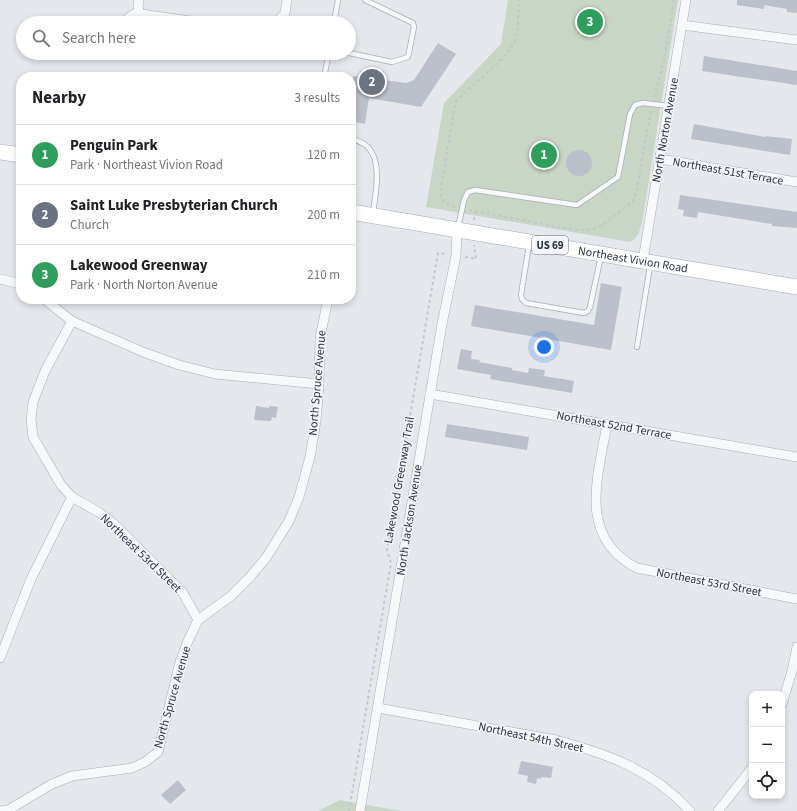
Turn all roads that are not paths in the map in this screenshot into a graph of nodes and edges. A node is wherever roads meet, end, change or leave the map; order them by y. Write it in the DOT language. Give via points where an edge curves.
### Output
graph roads {
  1 [pos="139,0"];
  2 [pos="287,0"];
  3 [pos="338,0"];
  4 [pos="365,0"];
  5 [pos="686,0"];
  6 [pos="138,10"];
  7 [pos="130,16"];
  8 [pos="156,16"];
  9 [pos="282,16"];
  10 [pos="335,16"];
  11 [pos="682,25"];
  12 [pos="797,40"];
  13 [pos="356,54"];
  14 [pos="328,60"];
  15 [pos="325,72"];
  16 [pos="669,106"];
  17 [pos="356,140"];
  18 [pos="0,152"];
  19 [pos="16,154"];
  20 [pos="660,159"];
  21 [pos="797,182"];
  22 [pos="356,213"];
  23 [pos="372,216"];
  24 [pos="457,230"];
  25 [pos="530,242"];
  26 [pos="602,254"];
  27 [pos="647,261"];
  28 [pos="0,279"];
  29 [pos="16,283"];
  30 [pos="797,287"];
  31 [pos="50,304"];
  32 [pos="327,304"];
  33 [pos="72,321"];
  34 [pos="638,347"];
  35 [pos="319,384"];
  36 [pos="430,394"];
  37 [pos="607,424"];
  38 [pos="797,457"];
  39 [pos="72,497"];
  40 [pos="797,599"];
  41 [pos="198,620"];
  42 [pos="797,647"];
  43 [pos="0,658"];
  44 [pos="785,694"];
  45 [pos="378,708"];
  46 [pos="749,772"];
  47 [pos="0,811"];
  48 [pos="360,811"];
  49 [pos="690,811"];
  50 [pos="718,811"];
  1 -- 6 [label="street"];
  2 -- 9 [label="street"];
  3 -- 10 [label="lane"];
  4 -- 13 [label="lane" via="413,23 414,28 408,57 392,62"];
  5 -- 11 [label="street, North Norton Avenue"];
  6 -- 7 [label="street"];
  6 -- 8 [label="street" via="142,14"];
  11 -- 12 [label="street"];
  11 -- 16 [label="street, North Norton Avenue"];
  14 -- 15 [label="lane"];
  16 -- 20 [label="street, North Norton Avenue"];
  16 -- 24 [label="lane" via="643,103 635,105 630,114 618,177 577,205 475,190 468,192 464,200"];
  17 -- 23 [label="lane" via="367,146 375,160 377,180"];
  18 -- 19 [label="main road"];
  20 -- 21 [label="street, Northeast 51st Terrace"];
  20 -- 27 [label="street, North Norton Avenue"];
  22 -- 23 [label="main road, Northeast Vivion Road / US 69"];
  23 -- 24 [label="main road, Northeast Vivion Road / US 69"];
  24 -- 25 [label="main road, Northeast Vivion Road / US 69"];
  24 -- 36 [label="street, North Jackson Avenue" via="456,256"];
  25 -- 26 [label="main road, Northeast Vivion Road / US 69"];
  25 -- 26 [label="lane" via="521,295 526,303 534,305 584,313 588,311"];
  26 -- 27 [label="main road, Northeast Vivion Road / US 69"];
  27 -- 30 [label="main road, Northeast Vivion Road / US 69"];
  27 -- 34 [label="lane"];
  28 -- 29 [label="street"];
  31 -- 33 [label="street"];
  32 -- 35 [label="street, North Spruce Avenue" via="320,338"];
  33 -- 35 [label="street" via="143,352 208,372"];
  33 -- 39 [label="street, Northeast 53rd Street" via="45,370 33,402 31,419 33,438 61,485"];
  35 -- 41 [label="street, North Spruce Avenue" via="310,457 299,497 289,521 250,578 231,596"];
  36 -- 37 [label="street, Northeast 52nd Terrace"];
  36 -- 45 [label="street, North Jackson Avenue"];
  37 -- 38 [label="street, Northeast 52nd Terrace"];
  37 -- 40 [label="street, Northeast 53rd Street" via="596,509 604,538 624,560 637,568"];
  39 -- 41 [label="street, Northeast 53rd Street" via="113,523 183,593"];
  39 -- 43 [label="street" via="31,579"];
  41 -- 47 [label="street, North Spruce Avenue" via="180,662 158,752 132,768 72,776 52,784 8,810"];
  42 -- 44 [label="street"];
  45 -- 48 [label="street, North Jackson Avenue"];
  45 -- 49 [label="street, Northeast 54th Street" via="582,747 633,766 666,788"];
  46 -- 50 [label="street"];
}
